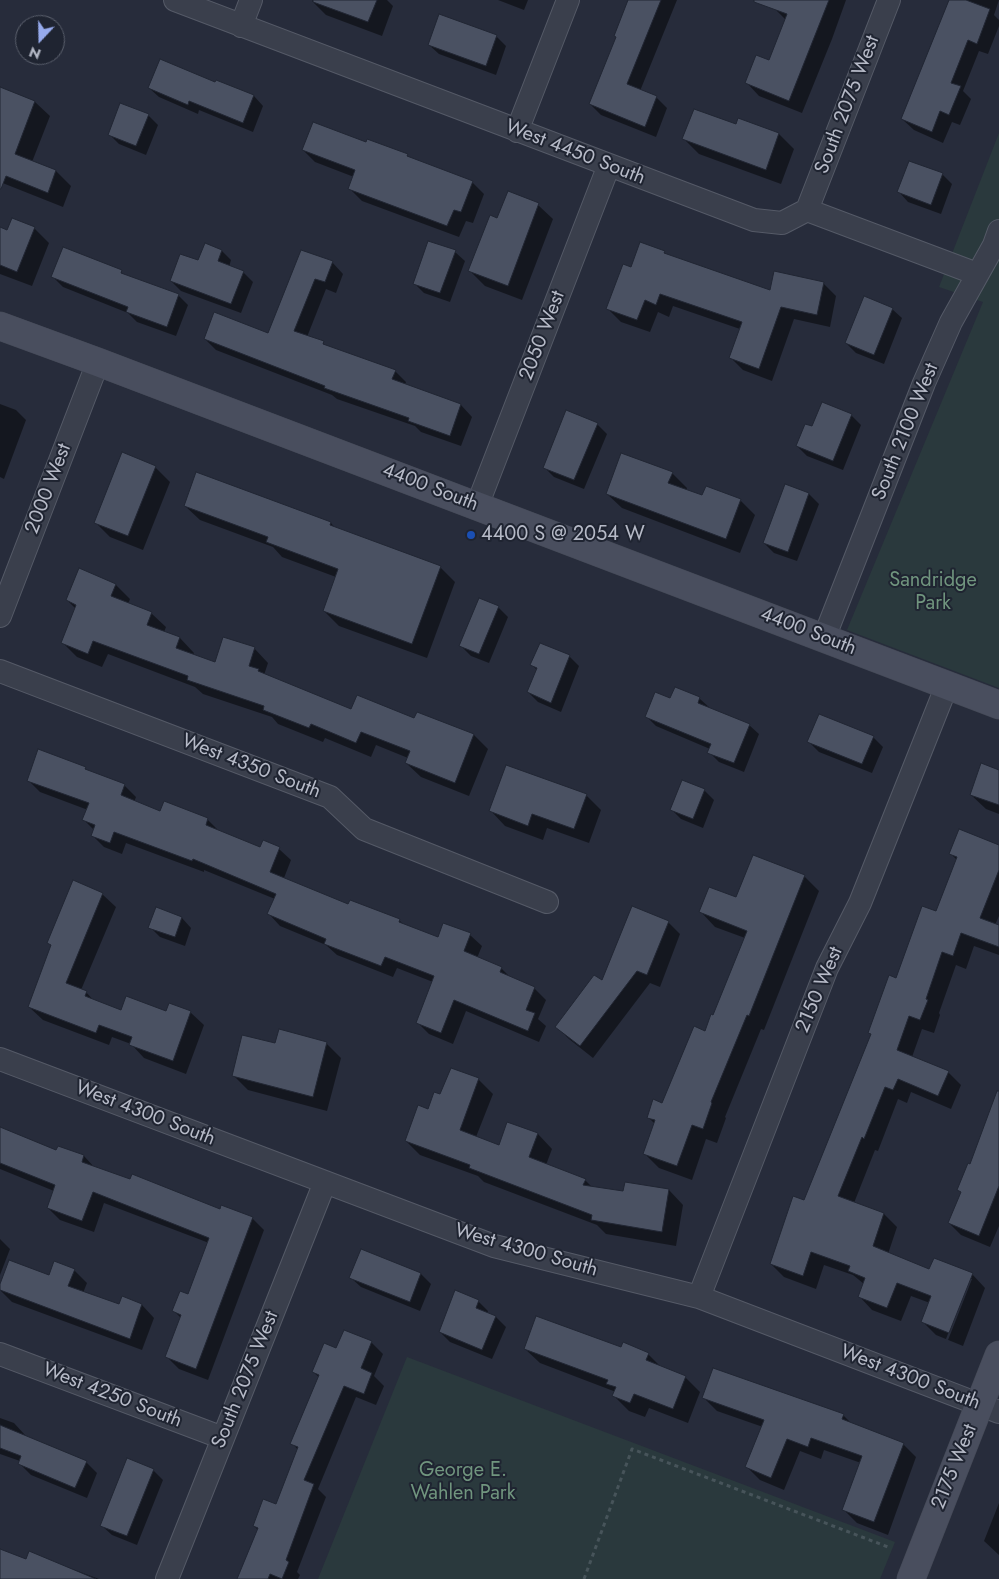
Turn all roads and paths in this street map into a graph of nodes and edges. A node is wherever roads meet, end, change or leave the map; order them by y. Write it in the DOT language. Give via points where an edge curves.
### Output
graph roads {
  1 [pos="175,0"];
  2 [pos="251,0"];
  3 [pos="568,0"];
  4 [pos="890,0"];
  5 [pos="241,26"];
  6 [pos="517,131"];
  7 [pos="609,165"];
  8 [pos="807,210"];
  9 [pos="999,231"];
  10 [pos="977,274"];
  11 [pos="0,326"];
  12 [pos="98,362"];
  13 [pos="477,506"];
  14 [pos="0,616"];
  15 [pos="824,638"];
  16 [pos="0,671"];
  17 [pos="947,685"];
  18 [pos="999,705"];
  19 [pos="546,902"];
  20 [pos="0,1059"];
  21 [pos="325,1182"];
  22 [pos="699,1297"];
  23 [pos="0,1354"];
  24 [pos="999,1355"];
  25 [pos="989,1408"];
  26 [pos="223,1438"];
  27 [pos="888,1547"];
  28 [pos="167,1579"];
  29 [pos="584,1579"];
  30 [pos="910,1579"];
  1 -- 5 [label="street, West 4450 South"];
  2 -- 5 [label="street"];
  3 -- 6 [label="street"];
  4 -- 8 [label="street, South 2075 West"];
  5 -- 6 [label="street, West 4450 South"];
  6 -- 7 [label="street, West 4450 South"];
  7 -- 8 [label="street, West 4450 South" via="754,220 782,223"];
  7 -- 13 [label="street, 2050 West"];
  8 -- 10 [label="street"];
  9 -- 10 [label="street, South 2100 West"];
  10 -- 15 [label="street, South 2100 West" via="924,383"];
  11 -- 12 [label="street, 4400 South"];
  12 -- 13 [label="street, 4400 South"];
  12 -- 14 [label="street, 2000 West"];
  13 -- 15 [label="street, 4400 South"];
  15 -- 17 [label="street, 4400 South"];
  16 -- 19 [label="street, West 4350 South" via="330,797 364,829"];
  17 -- 18 [label="street, 4400 South"];
  17 -- 22 [label="street, 2150 West" via="860,903 827,968"];
  20 -- 21 [label="street, West 4300 South"];
  21 -- 22 [label="street, West 4300 South" via="494,1246"];
  21 -- 26 [label="street, South 2075 West"];
  22 -- 25 [label="street, West 4300 South"];
  23 -- 26 [label="street, West 4250 South"];
  24 -- 25 [label="street, 2175 West"];
  25 -- 30 [label="street, 2175 West"];
  26 -- 28 [label="street, South 2075 West"];
  27 -- 29 [label="path" via="632,1449"];
}
